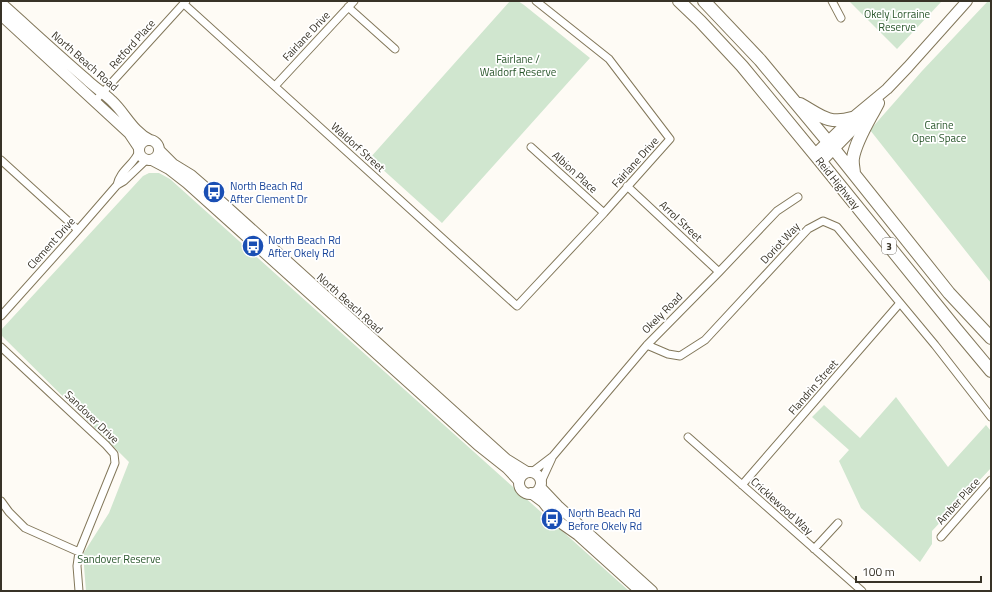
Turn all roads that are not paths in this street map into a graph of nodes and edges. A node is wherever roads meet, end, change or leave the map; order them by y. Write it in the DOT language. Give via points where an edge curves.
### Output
graph roads {
  1 [pos="354,1"];
  2 [pos="536,1"];
  3 [pos="679,1"];
  4 [pos="704,1"];
  5 [pos="832,1"];
  6 [pos="967,1"];
  7 [pos="185,2"];
  8 [pos="1,3"];
  9 [pos="348,7"];
  10 [pos="1,15"];
  11 [pos="841,18"];
  12 [pos="395,49"];
  13 [pos="275,86"];
  14 [pos="887,89"];
  15 [pos="103,93"];
  16 [pos="95,102"];
  17 [pos="795,102"];
  18 [pos="878,102"];
  19 [pos="852,118"];
  20 [pos="150,140"];
  21 [pos="831,145"];
  22 [pos="531,147"];
  23 [pos="139,149"];
  24 [pos="159,150"];
  25 [pos="818,158"];
  26 [pos="1,160"];
  27 [pos="149,160"];
  28 [pos="854,174"];
  29 [pos="117,185"];
  30 [pos="627,186"];
  31 [pos="798,197"];
  32 [pos="604,213"];
  33 [pos="78,230"];
  34 [pos="719,272"];
  35 [pos="900,303"];
  36 [pos="517,306"];
  37 [pos="1,316"];
  38 [pos="991,338"];
  39 [pos="647,345"];
  40 [pos="1,347"];
  41 [pos="991,371"];
  42 [pos="991,416"];
  43 [pos="688,437"];
  44 [pos="553,456"];
  45 [pos="530,472"];
  46 [pos="991,480"];
  47 [pos="519,481"];
  48 [pos="540,484"];
  49 [pos="742,485"];
  50 [pos="531,493"];
  51 [pos="1,501"];
  52 [pos="838,523"];
  53 [pos="941,537"];
  54 [pos="814,549"];
  55 [pos="79,552"];
  56 [pos="79,591"];
  57 [pos="640,591"];
  58 [pos="652,591"];
  59 [pos="862,591"];
  1 -- 9 [label="street, Fairlane Drive"];
  2 -- 30 [label="street, Fairlane Drive" via="609,59 670,139"];
  3 -- 25 [label="highway, Reid Highway / 3" via="728,50"];
  4 -- 17 [label="highway, Reid Highway / 3" via="741,38"];
  5 -- 11 [label="street"];
  6 -- 14 [label="main road"];
  7 -- 13 [label="street, Waldorf Street"];
  7 -- 15 [label="street, Retford Place"];
  8 -- 15 [label="main road, North Beach Road"];
  9 -- 12 [label="street"];
  9 -- 13 [label="street, Fairlane Drive"];
  10 -- 16 [label="main road, North Beach Road"];
  13 -- 36 [label="street, Waldorf Street"];
  14 -- 18 [label="main road"];
  14 -- 19 [label="main road"];
  15 -- 16 [label="street, Retford Place"];
  15 -- 20 [label="main road, North Beach Road" via="124,114 135,130"];
  16 -- 23 [label="main road, North Beach Road" via="129,133"];
  17 -- 19 [label="highway" via="831,120"];
  17 -- 21 [label="highway, Reid Highway / 3"];
  18 -- 21 [label="main road"];
  18 -- 28 [label="highway" via="856,148 853,159"];
  19 -- 21 [label="main road"];
  20 -- 23 [label="main road" via="143,142"];
  20 -- 24 [label="main road" via="157,144"];
  21 -- 25 [label="main road"];
  21 -- 28 [label="highway, Reid Highway / 3"];
  22 -- 32 [label="street, Albion Place"];
  23 -- 27 [label="main road" via="141,157"];
  23 -- 29 [label="street, Clement Drive" via="134,161 119,177"];
  24 -- 27 [label="main road" via="157,156"];
  24 -- 45 [label="main road, North Beach Road" via="173,164 206,188 506,459"];
  25 -- 41 [label="highway, Reid Highway / 3"];
  26 -- 33 [label="street"];
  27 -- 29 [label="street, Clement Drive"];
  27 -- 47 [label="main road, North Beach Road" via="169,169 187,183"];
  28 -- 38 [label="highway, Reid Highway / 3" via="949,293"];
  29 -- 33 [label="street, Clement Drive"];
  30 -- 32 [label="street, Fairlane Drive"];
  30 -- 34 [label="street, Arrol Street"];
  31 -- 34 [label="street, Okely Road" via="777,211"];
  32 -- 36 [label="street, Fairlane Drive"];
  33 -- 37 [label="street, Clement Drive"];
  34 -- 39 [label="street, Okely Road"];
  35 -- 39 [label="street, Doriot Way" via="837,227 823,221 808,229 705,340 680,356"];
  35 -- 42 [label="street, Doriot Way"];
  35 -- 49 [label="street, Flandrin Street"];
  39 -- 44 [label="street, Okely Road"];
  40 -- 55 [label="street, Sandover Drive" via="114,454 115,463"];
  43 -- 49 [label="street, Cricklewood Way"];
  44 -- 45 [label="street, Okely Road"];
  44 -- 48 [label="street, Okely Road"];
  45 -- 47 [label="main road"];
  45 -- 48 [label="main road" via="538,476"];
  46 -- 53 [label="street, Amber Place"];
  47 -- 50 [label="main road" via="522,490"];
  48 -- 50 [label="main road" via="536,491"];
  48 -- 58 [label="main road" via="558,506"];
  49 -- 54 [label="street, Cricklewood Way"];
  50 -- 57 [label="main road" via="543,502 558,521 578,535"];
  51 -- 55 [label="street" via="25,528"];
  52 -- 54 [label="street"];
  54 -- 59 [label="street, Cricklewood Way"];
  55 -- 56 [label="street, Sandover Drive"];
}
